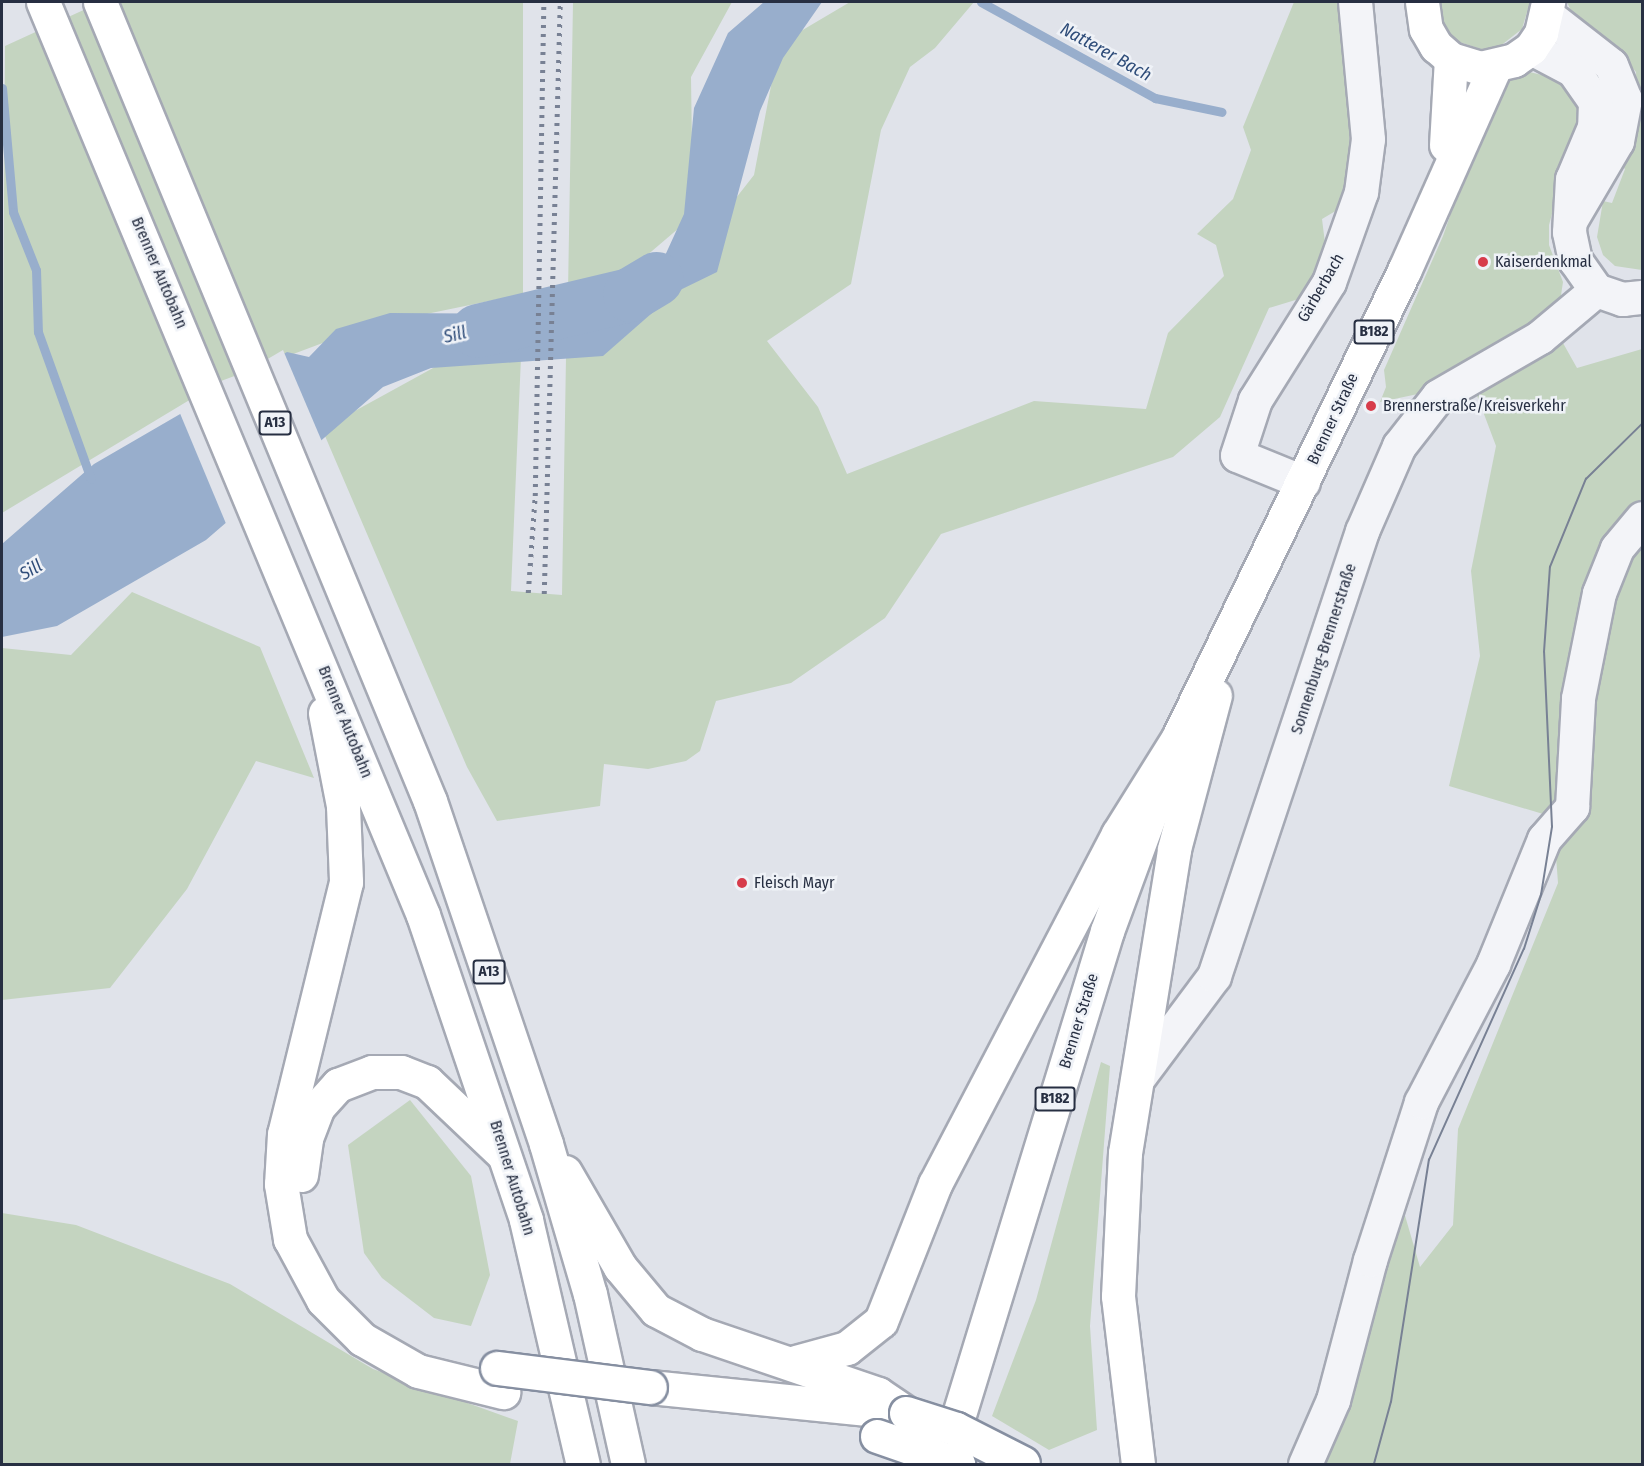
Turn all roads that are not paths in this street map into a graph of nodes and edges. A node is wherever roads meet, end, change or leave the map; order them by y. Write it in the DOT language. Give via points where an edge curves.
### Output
graph roads {
  1 [pos="43,2"];
  2 [pos="100,2"];
  3 [pos="1355,2"];
  4 [pos="1422,2"];
  5 [pos="1547,8"];
  6 [pos="1531,48"];
  7 [pos="1451,58"];
  8 [pos="1495,67"];
  9 [pos="1442,179"];
  10 [pos="1570,221"];
  11 [pos="1596,290"];
  12 [pos="1642,297"];
  13 [pos="1303,482"];
  14 [pos="1642,518"];
  15 [pos="306,624"];
  16 [pos="1234,624"];
  17 [pos="1178,738"];
  18 [pos="1138,1078"];
  19 [pos="546,1144"];
  20 [pos="505,1157"];
  21 [pos="796,1362"];
  22 [pos="500,1380"];
  23 [pos="876,1414"];
  24 [pos="583,1464"];
  25 [pos="628,1464"];
  26 [pos="944,1464"];
  27 [pos="958,1464"];
  28 [pos="1024,1464"];
  29 [pos="1138,1464"];
  30 [pos="1305,1464"];
  1 -- 15 [label="main road, Brenner Autobahn / A13"];
  2 -- 19 [label="main road, A13" via="430,801"];
  3 -- 13 [label="street, Gärberbach" via="1368,139 1361,192 1329,282 1255,400 1237,455"];
  4 -- 7 [label="main road" via="1426,29"];
  5 -- 6 [label="main road"];
  5 -- 10 [label="street" via="1611,65 1625,99 1617,141"];
  6 -- 8 [label="main road"];
  6 -- 10 [label="street" via="1574,70 1595,102 1594,127 1572,179"];
  7 -- 8 [label="main road"];
  7 -- 9 [label="main road, Brenner Straße / B182"];
  8 -- 9 [label="main road, Brenner Straße / B182"];
  9 -- 13 [label="main road, Brenner Straße / B182"];
  10 -- 11 [label="street" via="1575,260"];
  11 -- 12 [label="street" via="1622,299"];
  11 -- 18 [label="street, Sonnenburg-Brennerstraße" via="1540,337 1438,396 1399,446 1362,531 1214,976"];
  13 -- 16 [label="main road, Brenner Straße / B182"];
  14 -- 30 [label="street" via="1617,548 1599,593 1578,698 1572,807 1544,839 1493,964 1421,1102 1370,1260 1333,1400"];
  15 -- 20 [label="main road, Brenner Autobahn / A13" via="469,1042"];
  15 -- 22 [label="main road" via="346,835 339,925 283,1141 282,1200 291,1239 323,1300 362,1339 418,1371"];
  16 -- 17 [label="main road, Brenner Straße / B182"];
  16 -- 18 [label="main road, Brenner Straße / B182" via="1174,849"];
  17 -- 21 [label="main road" via="1118,834 935,1184 881,1321 847,1348"];
  17 -- 26 [label="main road, Brenner Straße / B182" via="1107,931"];
  18 -- 29 [label="main road, Brenner Straße / B182" via="1125,1153 1118,1296"];
  19 -- 21 [label="main road" via="620,1267 656,1311 702,1334"];
  19 -- 25 [label="main road, A13" via="590,1294"];
  20 -- 22 [label="main road" via="427,1082 382,1071 355,1076 324,1098 313,1115 302,1161 312,1233 334,1278 357,1307 418,1347"];
  20 -- 24 [label="main road, Brenner Autobahn / A13" via="548,1305"];
  21 -- 23 [label="main road"];
  22 -- 23 [label="main road" via="652,1399"];
  23 -- 27 [label="main road, bridge"];
  23 -- 28 [label="main road, bridge" via="906,1413 956,1429"];
}
